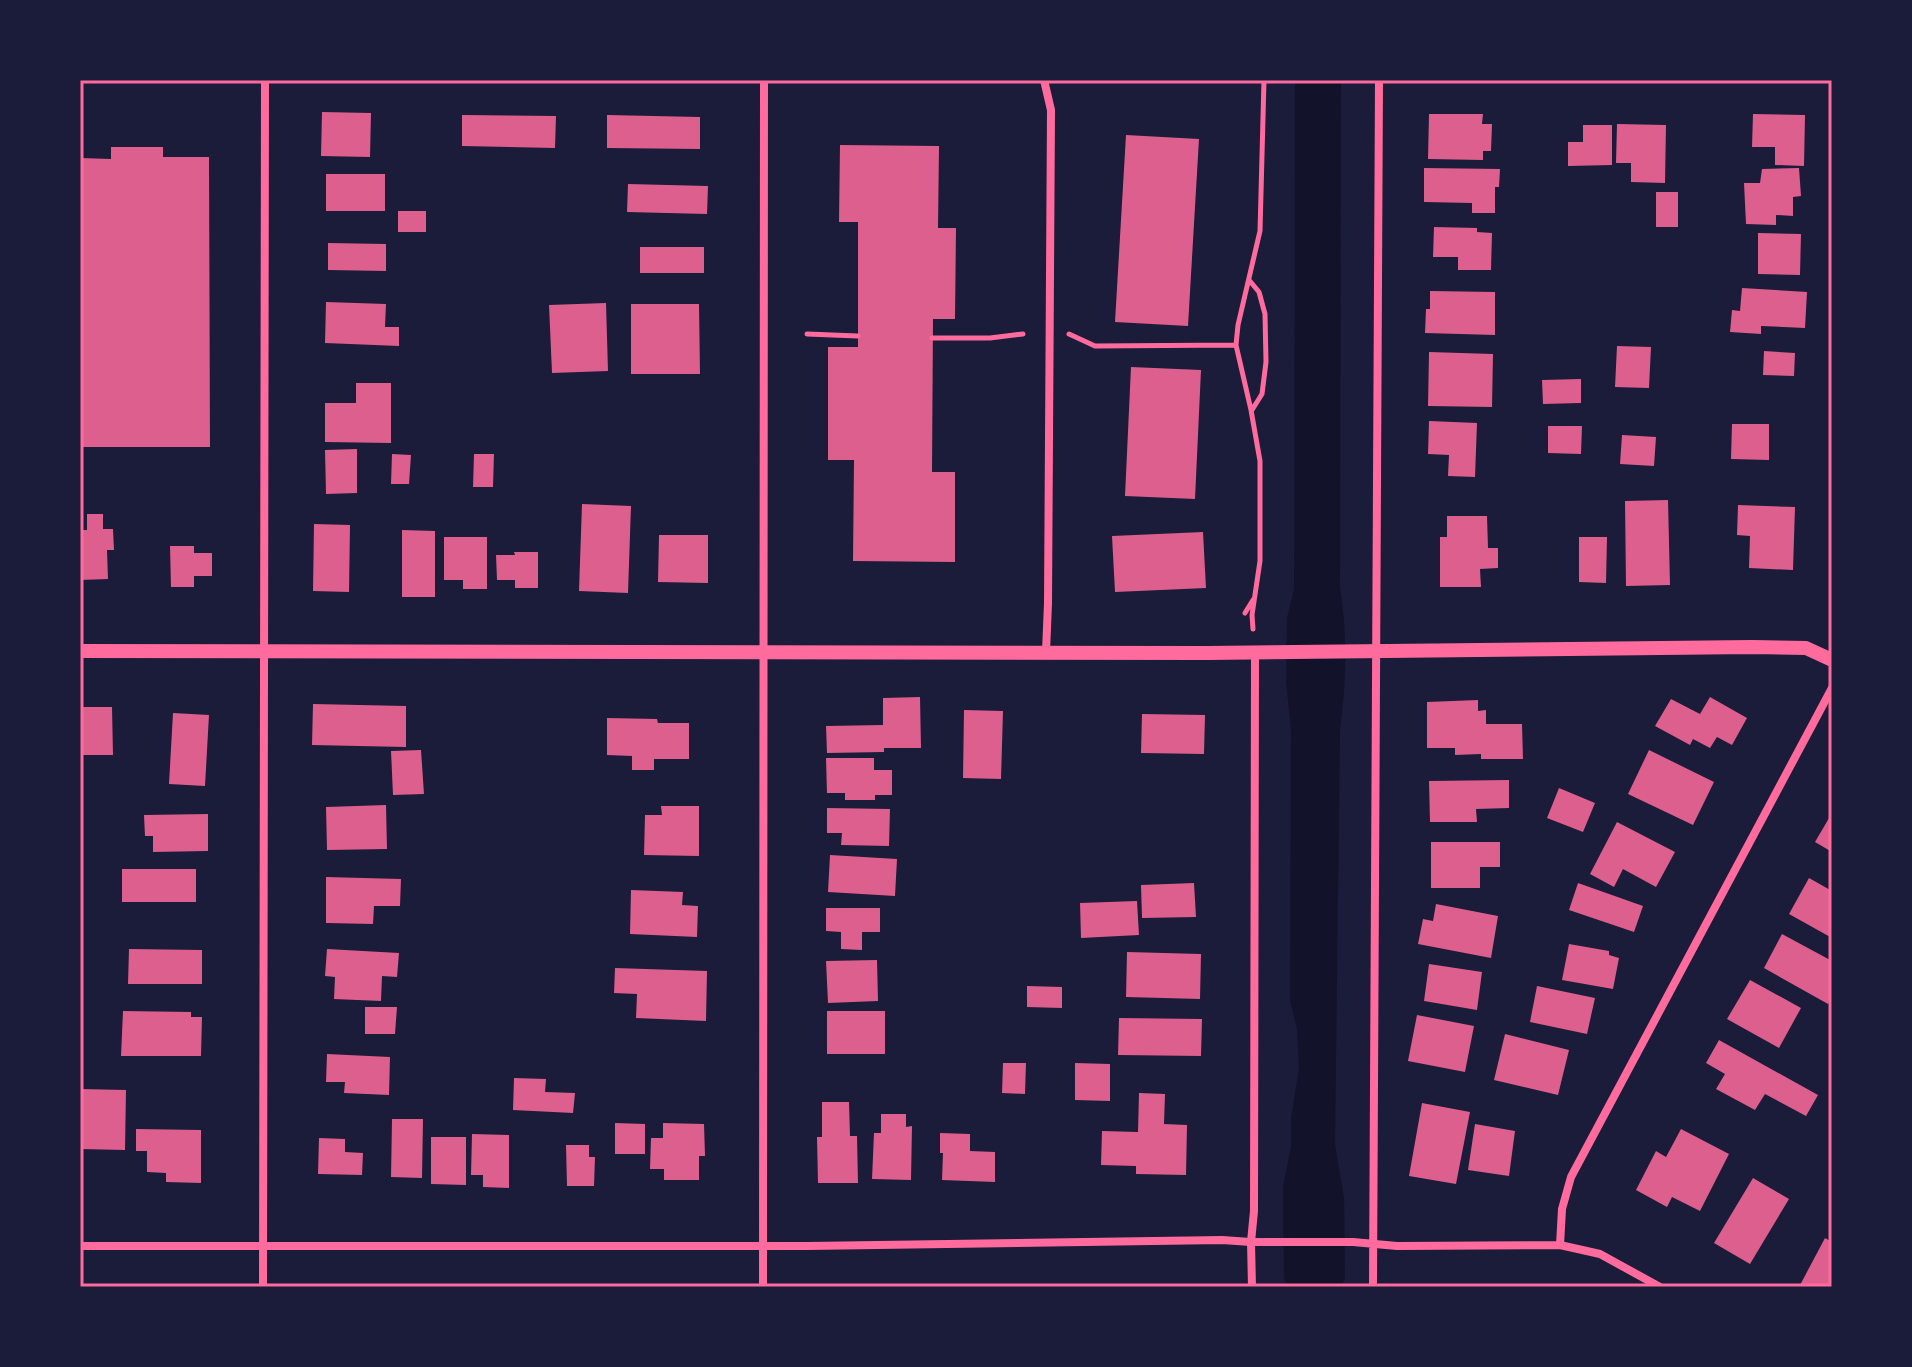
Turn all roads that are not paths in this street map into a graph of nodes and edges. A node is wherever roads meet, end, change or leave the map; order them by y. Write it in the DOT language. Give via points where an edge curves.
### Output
graph roads {
  1 [pos="265,80"];
  2 [pos="764,80"];
  3 [pos="1044,80"];
  4 [pos="1379,80"];
  5 [pos="80,651"];
  6 [pos="264,651"];
  7 [pos="764,651"];
  8 [pos="1377,651"];
  9 [pos="1046,652"];
  10 [pos="1255,652"];
  11 [pos="1832,660"];
  12 [pos="1832,688"];
  13 [pos="1251,1242"];
  14 [pos="1374,1244"];
  15 [pos="263,1245"];
  16 [pos="1560,1245"];
  17 [pos="80,1246"];
  18 [pos="764,1246"];
  19 [pos="263,1287"];
  20 [pos="763,1287"];
  21 [pos="1252,1287"];
  22 [pos="1373,1287"];
  23 [pos="1660,1287"];
  1 -- 6 [label="street"];
  2 -- 7 [label="street"];
  3 -- 9 [label="street" via="1051,110"];
  4 -- 8 [label="street"];
  5 -- 6 [label="street"];
  6 -- 7 [label="street"];
  6 -- 15 [label="street"];
  7 -- 9 [label="street"];
  7 -- 18 [label="street"];
  8 -- 10 [label="street"];
  8 -- 11 [label="street" via="1806,648"];
  8 -- 14 [label="street"];
  9 -- 10 [label="street"];
  10 -- 13 [label="street"];
  12 -- 16 [label="street" via="1571,1177"];
  13 -- 14 [label="street"];
  13 -- 18 [label="street"];
  13 -- 21 [label="street"];
  14 -- 16 [label="street"];
  14 -- 22 [label="street"];
  15 -- 17 [label="street"];
  15 -- 18 [label="street"];
  15 -- 19 [label="street"];
  16 -- 23 [label="street" via="1600,1254"];
  18 -- 20 [label="street"];
}
